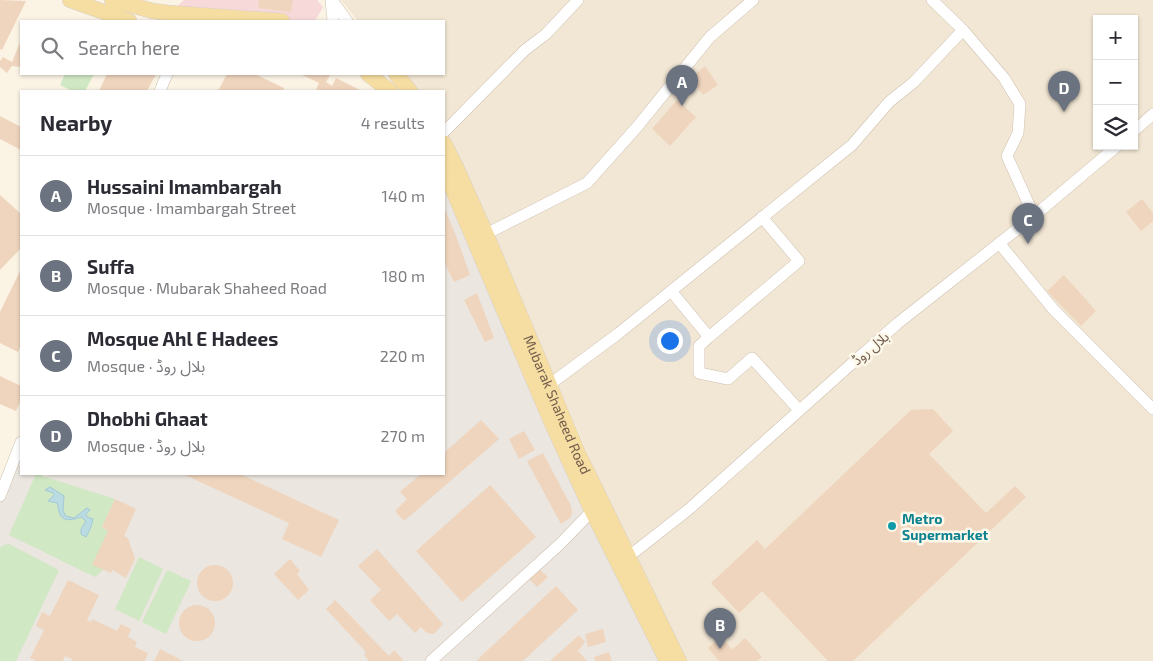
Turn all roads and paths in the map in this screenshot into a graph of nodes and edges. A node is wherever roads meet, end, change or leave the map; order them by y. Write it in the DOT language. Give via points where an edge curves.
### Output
graph roads {
  1 [pos="70,0"];
  2 [pos="112,0"];
  3 [pos="331,0"];
  4 [pos="578,0"];
  5 [pos="753,0"];
  6 [pos="932,0"];
  7 [pos="188,19"];
  8 [pos="126,20"];
  9 [pos="235,20"];
  10 [pos="333,20"];
  11 [pos="347,20"];
  12 [pos="963,30"];
  13 [pos="167,75"];
  14 [pos="369,75"];
  15 [pos="397,75"];
  16 [pos="160,90"];
  17 [pos="389,90"];
  18 [pos="409,90"];
  19 [pos="1153,114"];
  20 [pos="1138,127"];
  21 [pos="445,131"];
  22 [pos="445,145"];
  23 [pos="1113,150"];
  24 [pos="445,171"];
  25 [pos="1034,216"];
  26 [pos="762,218"];
  27 [pos="486,234"];
  28 [pos="999,243"];
  29 [pos="671,291"];
  30 [pos="709,336"];
  31 [pos="549,385"];
  32 [pos="1153,409"];
  33 [pos="799,410"];
  34 [pos="20,445"];
  35 [pos="0,496"];
  36 [pos="592,511"];
  37 [pos="628,557"];
  38 [pos="431,661"];
  39 [pos="667,661"];
  40 [pos="679,661"];
  1 -- 8 [label="main road"];
  2 -- 7 [label="main road"];
  3 -- 10 [label="street"];
  3 -- 11 [label="street"];
  4 -- 21 [label="street"];
  5 -- 27 [label="street" via="710,37 587,183"];
  6 -- 12 [label="street"];
  7 -- 9 [label="main road"];
  12 -- 25 [label="street" via="1004,78 1020,104 1018,133 1007,156"];
  12 -- 26 [label="street" via="914,82 889,102 852,145"];
  13 -- 16 [label="street"];
  14 -- 17 [label="main road"];
  15 -- 18 [label="main road"];
  19 -- 20 [label="street"];
  22 -- 27 [label="main road, Mubarak Shaheed Road"];
  23 -- 25 [label="street, بلال روڈ"];
  24 -- 36 [label="main road, Mubarak Shaheed Road"];
  25 -- 28 [label="street, بلال روڈ"];
  26 -- 29 [label="street"];
  26 -- 30 [label="street" via="799,261"];
  27 -- 31 [label="main road, Mubarak Shaheed Road"];
  28 -- 32 [label="street" via="1054,310"];
  28 -- 33 [label="street, بلال روڈ" via="898,323"];
  29 -- 30 [label="street"];
  29 -- 31 [label="street"];
  30 -- 33 [label="street" via="698,346 699,373 728,379 752,358"];
  31 -- 37 [label="main road, Mubarak Shaheed Road"];
  33 -- 37 [label="street, بلال روڈ" via="688,510"];
  34 -- 35 [label="street"];
  36 -- 38 [label="street"];
  36 -- 39 [label="main road, Mubarak Shaheed Road"];
  37 -- 40 [label="main road, Mubarak Shaheed Road"];
}
